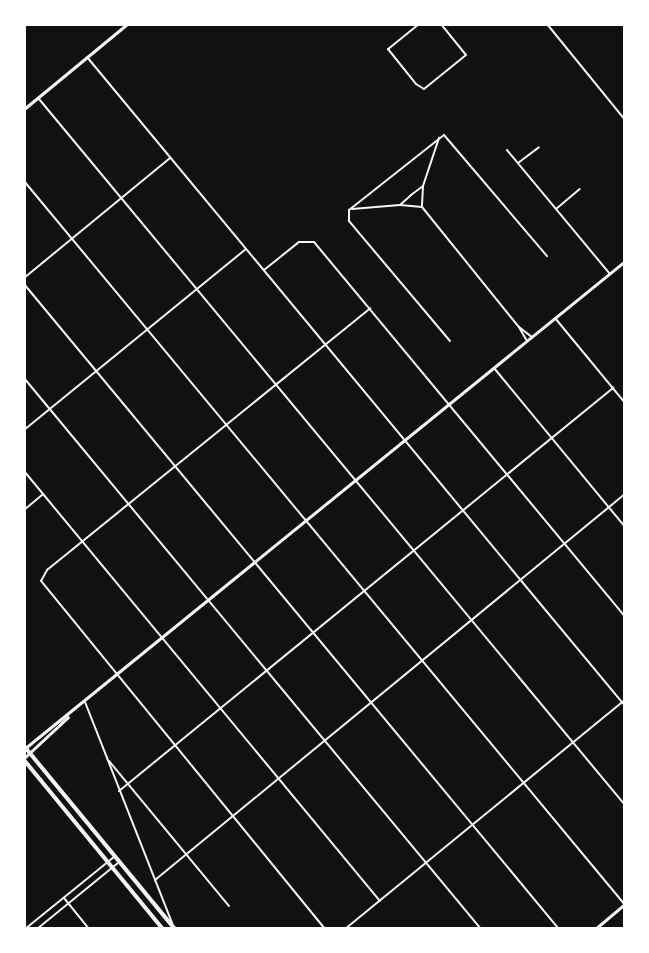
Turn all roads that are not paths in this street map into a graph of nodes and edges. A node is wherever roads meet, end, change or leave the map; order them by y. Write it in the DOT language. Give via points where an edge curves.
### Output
graph roads {
  1 [pos="127,24"];
  2 [pos="419,24"];
  3 [pos="441,24"];
  4 [pos="548,24"];
  5 [pos="87,57"];
  6 [pos="38,97"];
  7 [pos="24,109"];
  8 [pos="625,120"];
  9 [pos="439,138"];
  10 [pos="539,147"];
  11 [pos="507,150"];
  12 [pos="170,158"];
  13 [pos="518,163"];
  14 [pos="24,181"];
  15 [pos="423,186"];
  16 [pos="580,189"];
  17 [pos="121,198"];
  18 [pos="400,205"];
  19 [pos="422,207"];
  20 [pos="556,209"];
  21 [pos="349,210"];
  22 [pos="72,238"];
  23 [pos="246,249"];
  24 [pos="547,256"];
  25 [pos="625,261"];
  26 [pos="264,270"];
  27 [pos="609,273"];
  28 [pos="24,278"];
  29 [pos="24,284"];
  30 [pos="197,289"];
  31 [pos="370,308"];
  32 [pos="555,318"];
  33 [pos="519,327"];
  34 [pos="147,329"];
  35 [pos="532,337"];
  36 [pos="450,341"];
  37 [pos="527,341"];
  38 [pos="326,344"];
  39 [pos="494,368"];
  40 [pos="96,371"];
  41 [pos="24,378"];
  42 [pos="276,384"];
  43 [pos="613,388"];
  44 [pos="625,403"];
  45 [pos="450,404"];
  46 [pos="50,409"];
  47 [pos="227,425"];
  48 [pos="24,430"];
  49 [pos="552,438"];
  50 [pos="405,440"];
  51 [pos="176,467"];
  52 [pos="24,471"];
  53 [pos="507,474"];
  54 [pos="356,480"];
  55 [pos="43,494"];
  56 [pos="625,494"];
  57 [pos="129,505"];
  58 [pos="609,507"];
  59 [pos="24,510"];
  60 [pos="463,510"];
  61 [pos="307,521"];
  62 [pos="625,527"];
  63 [pos="83,543"];
  64 [pos="565,543"];
  65 [pos="414,550"];
  66 [pos="256,562"];
  67 [pos="521,580"];
  68 [pos="365,591"];
  69 [pos="209,601"];
  70 [pos="625,616"];
  71 [pos="472,620"];
  72 [pos="314,633"];
  73 [pos="163,638"];
  74 [pos="423,660"];
  75 [pos="267,670"];
  76 [pos="116,676"];
  77 [pos="624,701"];
  78 [pos="85,702"];
  79 [pos="371,702"];
  80 [pos="625,706"];
  81 [pos="221,708"];
  82 [pos="68,717"];
  83 [pos="325,741"];
  84 [pos="573,743"];
  85 [pos="174,746"];
  86 [pos="24,748"];
  87 [pos="30,753"];
  88 [pos="24,759"];
  89 [pos="107,759"];
  90 [pos="279,779"];
  91 [pos="129,783"];
  92 [pos="524,783"];
  93 [pos="119,791"];
  94 [pos="625,805"];
  95 [pos="232,817"];
  96 [pos="472,825"];
  97 [pos="186,855"];
  98 [pos="115,856"];
  99 [pos="108,862"];
  100 [pos="120,862"];
  101 [pos="426,863"];
  102 [pos="113,867"];
  103 [pos="156,880"];
  104 [pos="64,898"];
  105 [pos="380,901"];
  106 [pos="68,903"];
  107 [pos="625,905"];
  108 [pos="229,906"];
  109 [pos="174,928"];
  110 [pos="25,929"];
  111 [pos="37,929"];
  112 [pos="89,929"];
  113 [pos="163,929"];
  114 [pos="325,929"];
  115 [pos="345,929"];
  116 [pos="481,929"];
  117 [pos="559,929"];
  118 [pos="595,929"];
  1 -- 5 [label="main road"];
  2 -- 3 [label="street" via="388,49 424,89 466,55"];
  4 -- 8 [label="street"];
  5 -- 6 [label="main road"];
  5 -- 12 [label="street"];
  6 -- 7 [label="main road"];
  6 -- 17 [label="street"];
  9 -- 15 [label="street"];
  9 -- 21 [label="street"];
  9 -- 24 [label="street" via="449,138"];
  10 -- 13 [label="street"];
  11 -- 13 [label="street"];
  12 -- 17 [label="street"];
  12 -- 23 [label="street"];
  13 -- 20 [label="street"];
  14 -- 22 [label="street"];
  15 -- 18 [label="street"];
  15 -- 19 [label="street"];
  16 -- 20 [label="street"];
  17 -- 22 [label="street"];
  17 -- 30 [label="street"];
  18 -- 19 [label="street"];
  18 -- 21 [label="street"];
  19 -- 33 [label="street"];
  20 -- 27 [label="street"];
  21 -- 36 [label="street" via="349,221"];
  22 -- 28 [label="street"];
  22 -- 34 [label="street"];
  23 -- 26 [label="street"];
  23 -- 30 [label="street"];
  25 -- 27 [label="main road"];
  26 -- 31 [label="street" via="307,240 316,244"];
  26 -- 38 [label="street"];
  27 -- 32 [label="main road"];
  29 -- 40 [label="street"];
  30 -- 34 [label="street"];
  30 -- 42 [label="street"];
  31 -- 38 [label="street"];
  31 -- 45 [label="street"];
  32 -- 35 [label="main road"];
  32 -- 43 [label="street"];
  33 -- 35 [label="street"];
  33 -- 37 [label="street"];
  34 -- 40 [label="street"];
  34 -- 47 [label="street"];
  35 -- 37 [label="main road"];
  37 -- 39 [label="main road"];
  38 -- 42 [label="street"];
  38 -- 50 [label="street"];
  39 -- 45 [label="main road"];
  39 -- 49 [label="street"];
  40 -- 46 [label="street"];
  40 -- 51 [label="street"];
  41 -- 46 [label="street"];
  42 -- 47 [label="street"];
  42 -- 54 [label="street"];
  43 -- 44 [label="street"];
  43 -- 49 [label="street"];
  45 -- 50 [label="main road"];
  45 -- 53 [label="street"];
  46 -- 48 [label="street"];
  46 -- 57 [label="street"];
  47 -- 51 [label="street"];
  47 -- 61 [label="street"];
  49 -- 53 [label="street"];
  49 -- 58 [label="street"];
  50 -- 54 [label="main road"];
  50 -- 60 [label="street"];
  51 -- 57 [label="street"];
  51 -- 66 [label="street"];
  52 -- 55 [label="street"];
  53 -- 60 [label="street"];
  53 -- 64 [label="street"];
  54 -- 61 [label="main road"];
  54 -- 65 [label="street"];
  55 -- 59 [label="street"];
  55 -- 63 [label="street"];
  56 -- 58 [label="street"];
  57 -- 63 [label="street"];
  57 -- 69 [label="street"];
  58 -- 62 [label="street"];
  58 -- 64 [label="street"];
  60 -- 65 [label="street"];
  60 -- 67 [label="street"];
  61 -- 66 [label="main road"];
  61 -- 68 [label="street"];
  63 -- 73 [label="street"];
  63 -- 76 [label="street" via="46,572 41,581"];
  64 -- 67 [label="street"];
  64 -- 70 [label="street"];
  65 -- 68 [label="street"];
  65 -- 71 [label="street"];
  66 -- 69 [label="main road"];
  66 -- 72 [label="street"];
  67 -- 71 [label="street"];
  67 -- 77 [label="street"];
  68 -- 72 [label="street"];
  68 -- 74 [label="street"];
  69 -- 73 [label="main road"];
  69 -- 75 [label="street"];
  71 -- 74 [label="street"];
  71 -- 84 [label="street"];
  72 -- 75 [label="street"];
  72 -- 79 [label="street"];
  73 -- 76 [label="main road"];
  73 -- 81 [label="street"];
  74 -- 79 [label="street"];
  74 -- 92 [label="street"];
  75 -- 81 [label="street"];
  75 -- 83 [label="street"];
  76 -- 78 [label="main road"];
  76 -- 85 [label="street"];
  77 -- 80 [label="street"];
  77 -- 84 [label="street"];
  78 -- 82 [label="main road"];
  78 -- 89 [label="street"];
  79 -- 83 [label="street"];
  79 -- 96 [label="street"];
  81 -- 85 [label="street"];
  81 -- 90 [label="street"];
  82 -- 86 [label="main road"];
  82 -- 87 [label="main road"];
  83 -- 90 [label="street"];
  83 -- 101 [label="street"];
  84 -- 92 [label="street"];
  84 -- 94 [label="street"];
  85 -- 91 [label="street"];
  85 -- 95 [label="street"];
  86 -- 87 [label="main road"];
  87 -- 88 [label="main road"];
  87 -- 98 [label="main road"];
  88 -- 99 [label="main road"];
  89 -- 91 [label="street"];
  89 -- 93 [label="street"];
  90 -- 95 [label="street"];
  90 -- 105 [label="street"];
  91 -- 93 [label="street"];
  91 -- 97 [label="street"];
  92 -- 96 [label="street"];
  92 -- 107 [label="street"];
  93 -- 103 [label="street"];
  95 -- 97 [label="street"];
  95 -- 114 [label="street"];
  96 -- 101 [label="street"];
  96 -- 117 [label="street"];
  97 -- 103 [label="street"];
  97 -- 108 [label="street"];
  98 -- 99 [label="street"];
  98 -- 100 [label="main road"];
  99 -- 102 [label="main road"];
  99 -- 104 [label="street"];
  100 -- 102 [label="street"];
  100 -- 109 [label="main road"];
  101 -- 105 [label="street"];
  101 -- 116 [label="street"];
  102 -- 106 [label="street"];
  102 -- 113 [label="main road"];
  103 -- 109 [label="street"];
  104 -- 106 [label="street"];
  104 -- 110 [label="street"];
  105 -- 115 [label="street"];
  106 -- 111 [label="street"];
  106 -- 112 [label="street"];
  107 -- 118 [label="main road"];
}
